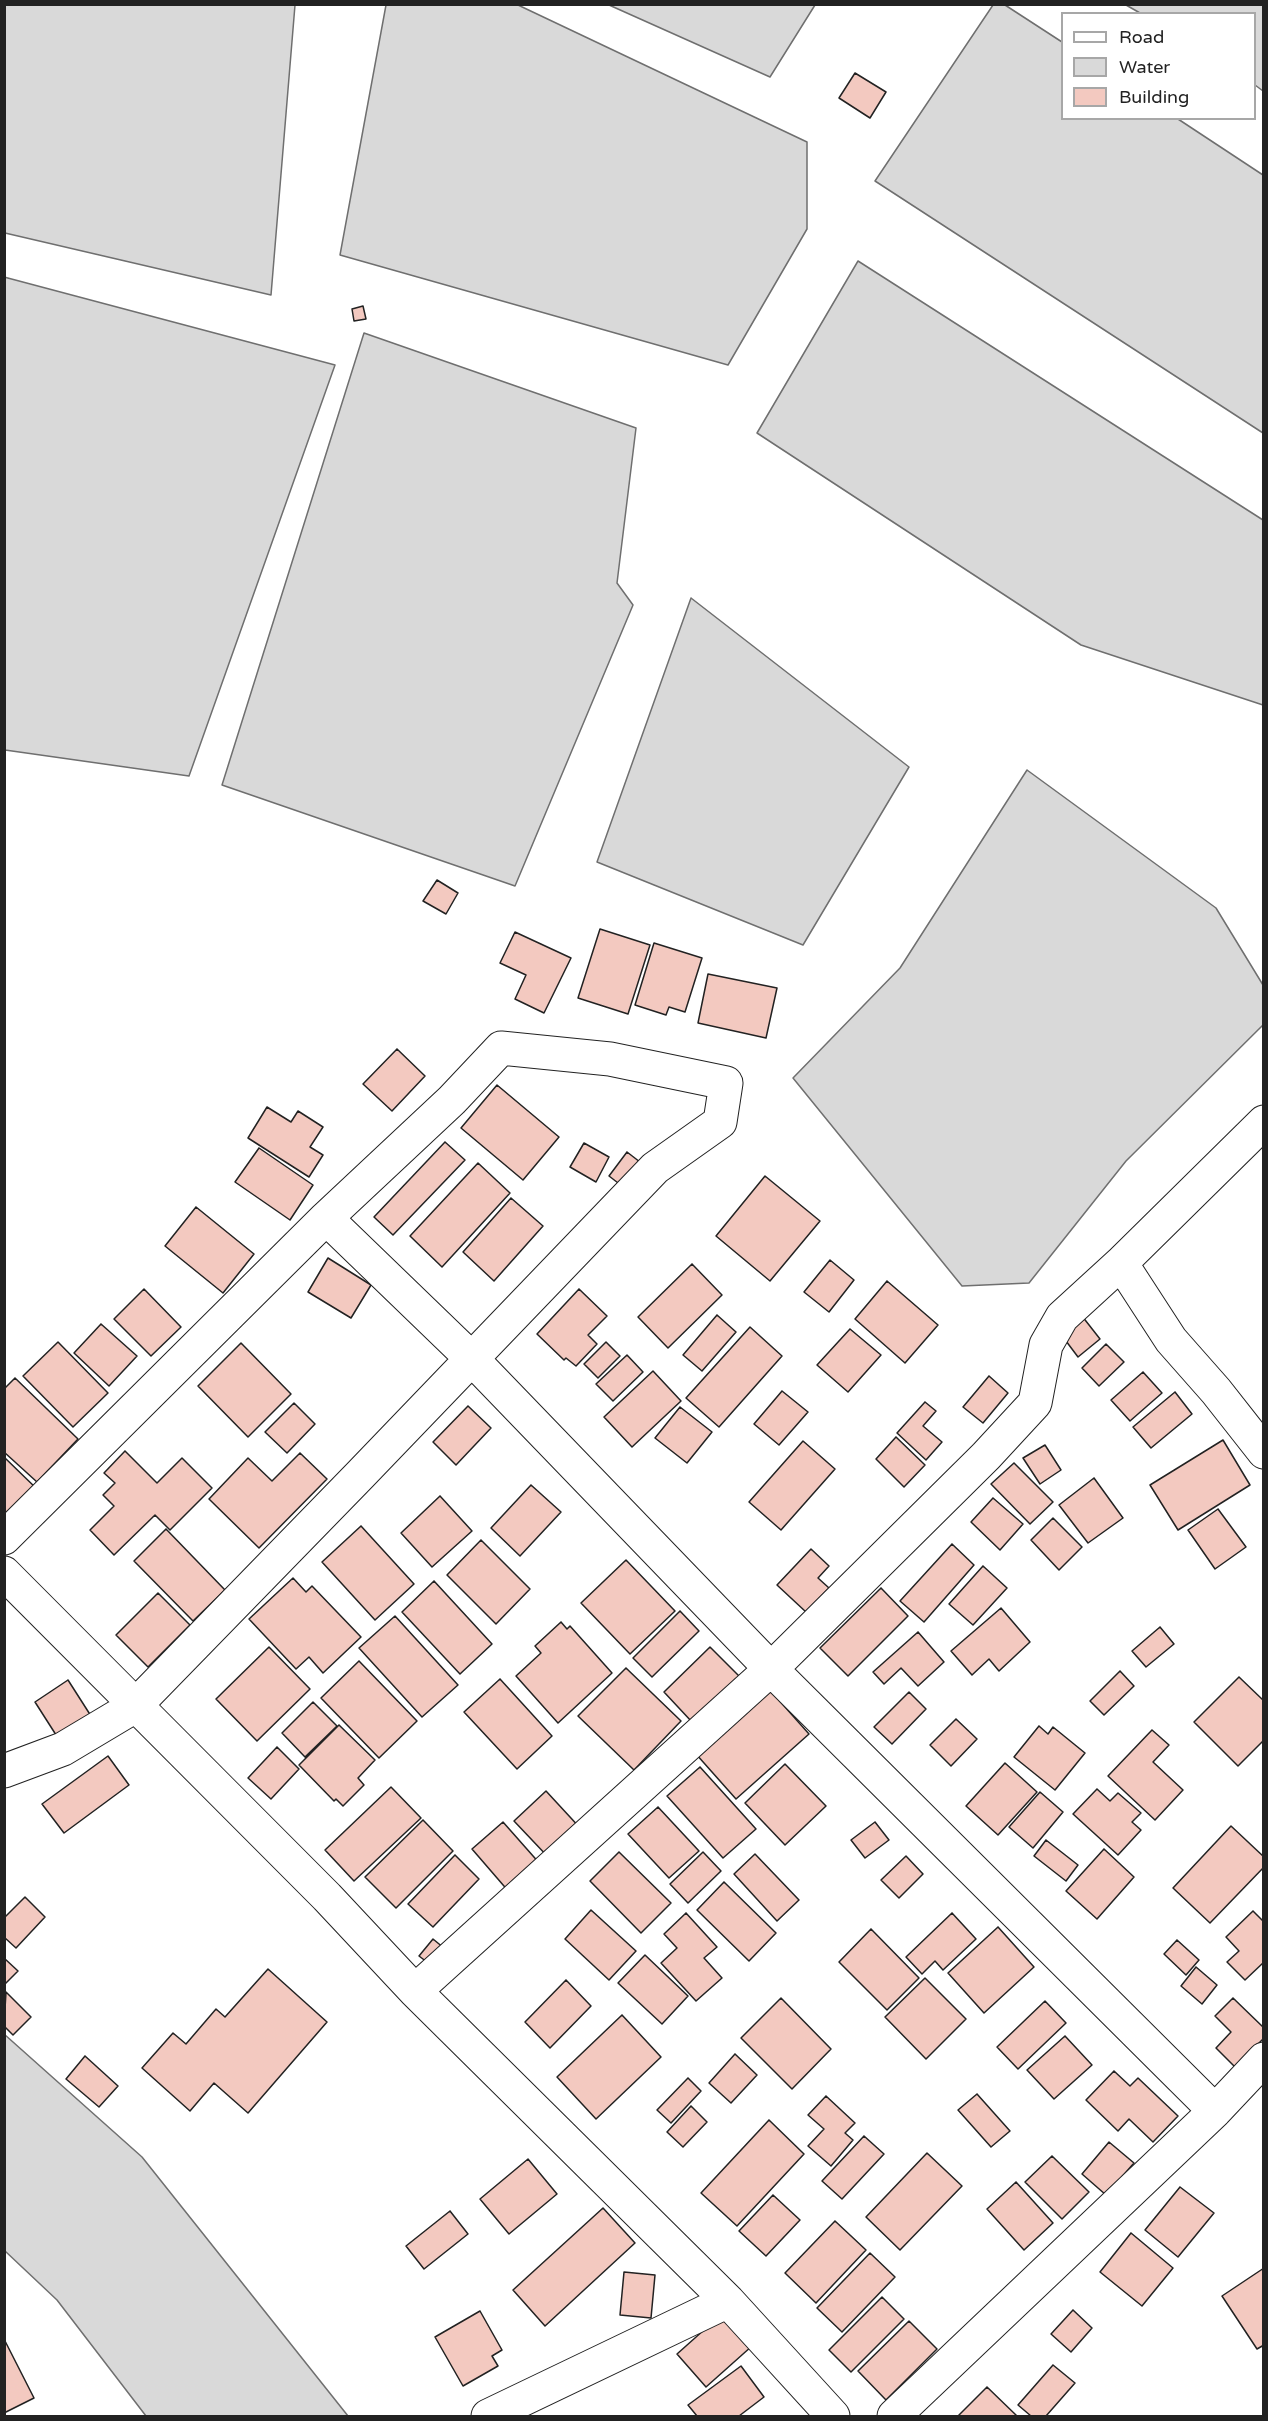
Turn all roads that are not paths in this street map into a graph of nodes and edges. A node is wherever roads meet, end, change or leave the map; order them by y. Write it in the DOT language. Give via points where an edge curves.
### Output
graph roads {
  1 [pos="1263,1122"];
  2 [pos="326,1218"];
  3 [pos="1121,1263"];
  4 [pos="472,1359"];
  5 [pos="1263,1452"];
  6 [pos="4,1538"];
  7 [pos="4,1573"];
  8 [pos="771,1669"];
  9 [pos="135,1706"];
  10 [pos="4,1771"];
  11 [pos="415,1991"];
  12 [pos="1263,2059"];
  13 [pos="1215,2111"];
  14 [pos="728,2301"];
  15 [pos="488,2416"];
  16 [pos="833,2416"];
  17 [pos="894,2416"];
  1 -- 3 [label="street"];
  2 -- 4 [label="street"];
  2 -- 4 [label="street" via="452,1100 501,1048 610,1059 726,1083 720,1122 655,1168"];
  2 -- 6 [label="street"];
  3 -- 5 [label="street" via="1171,1341"];
  3 -- 8 [label="street" via="1062,1317 1046,1346 1035,1403"];
  4 -- 8 [label="street"];
  4 -- 9 [label="street"];
  7 -- 9 [label="street"];
  8 -- 11 [label="street"];
  8 -- 13 [label="street"];
  9 -- 10 [label="street" via="63,1749"];
  9 -- 11 [label="street" via="327,1896"];
  11 -- 14 [label="street"];
  12 -- 13 [label="street"];
  13 -- 17 [label="street"];
  14 -- 15 [label="street"];
  14 -- 16 [label="street"];
}
